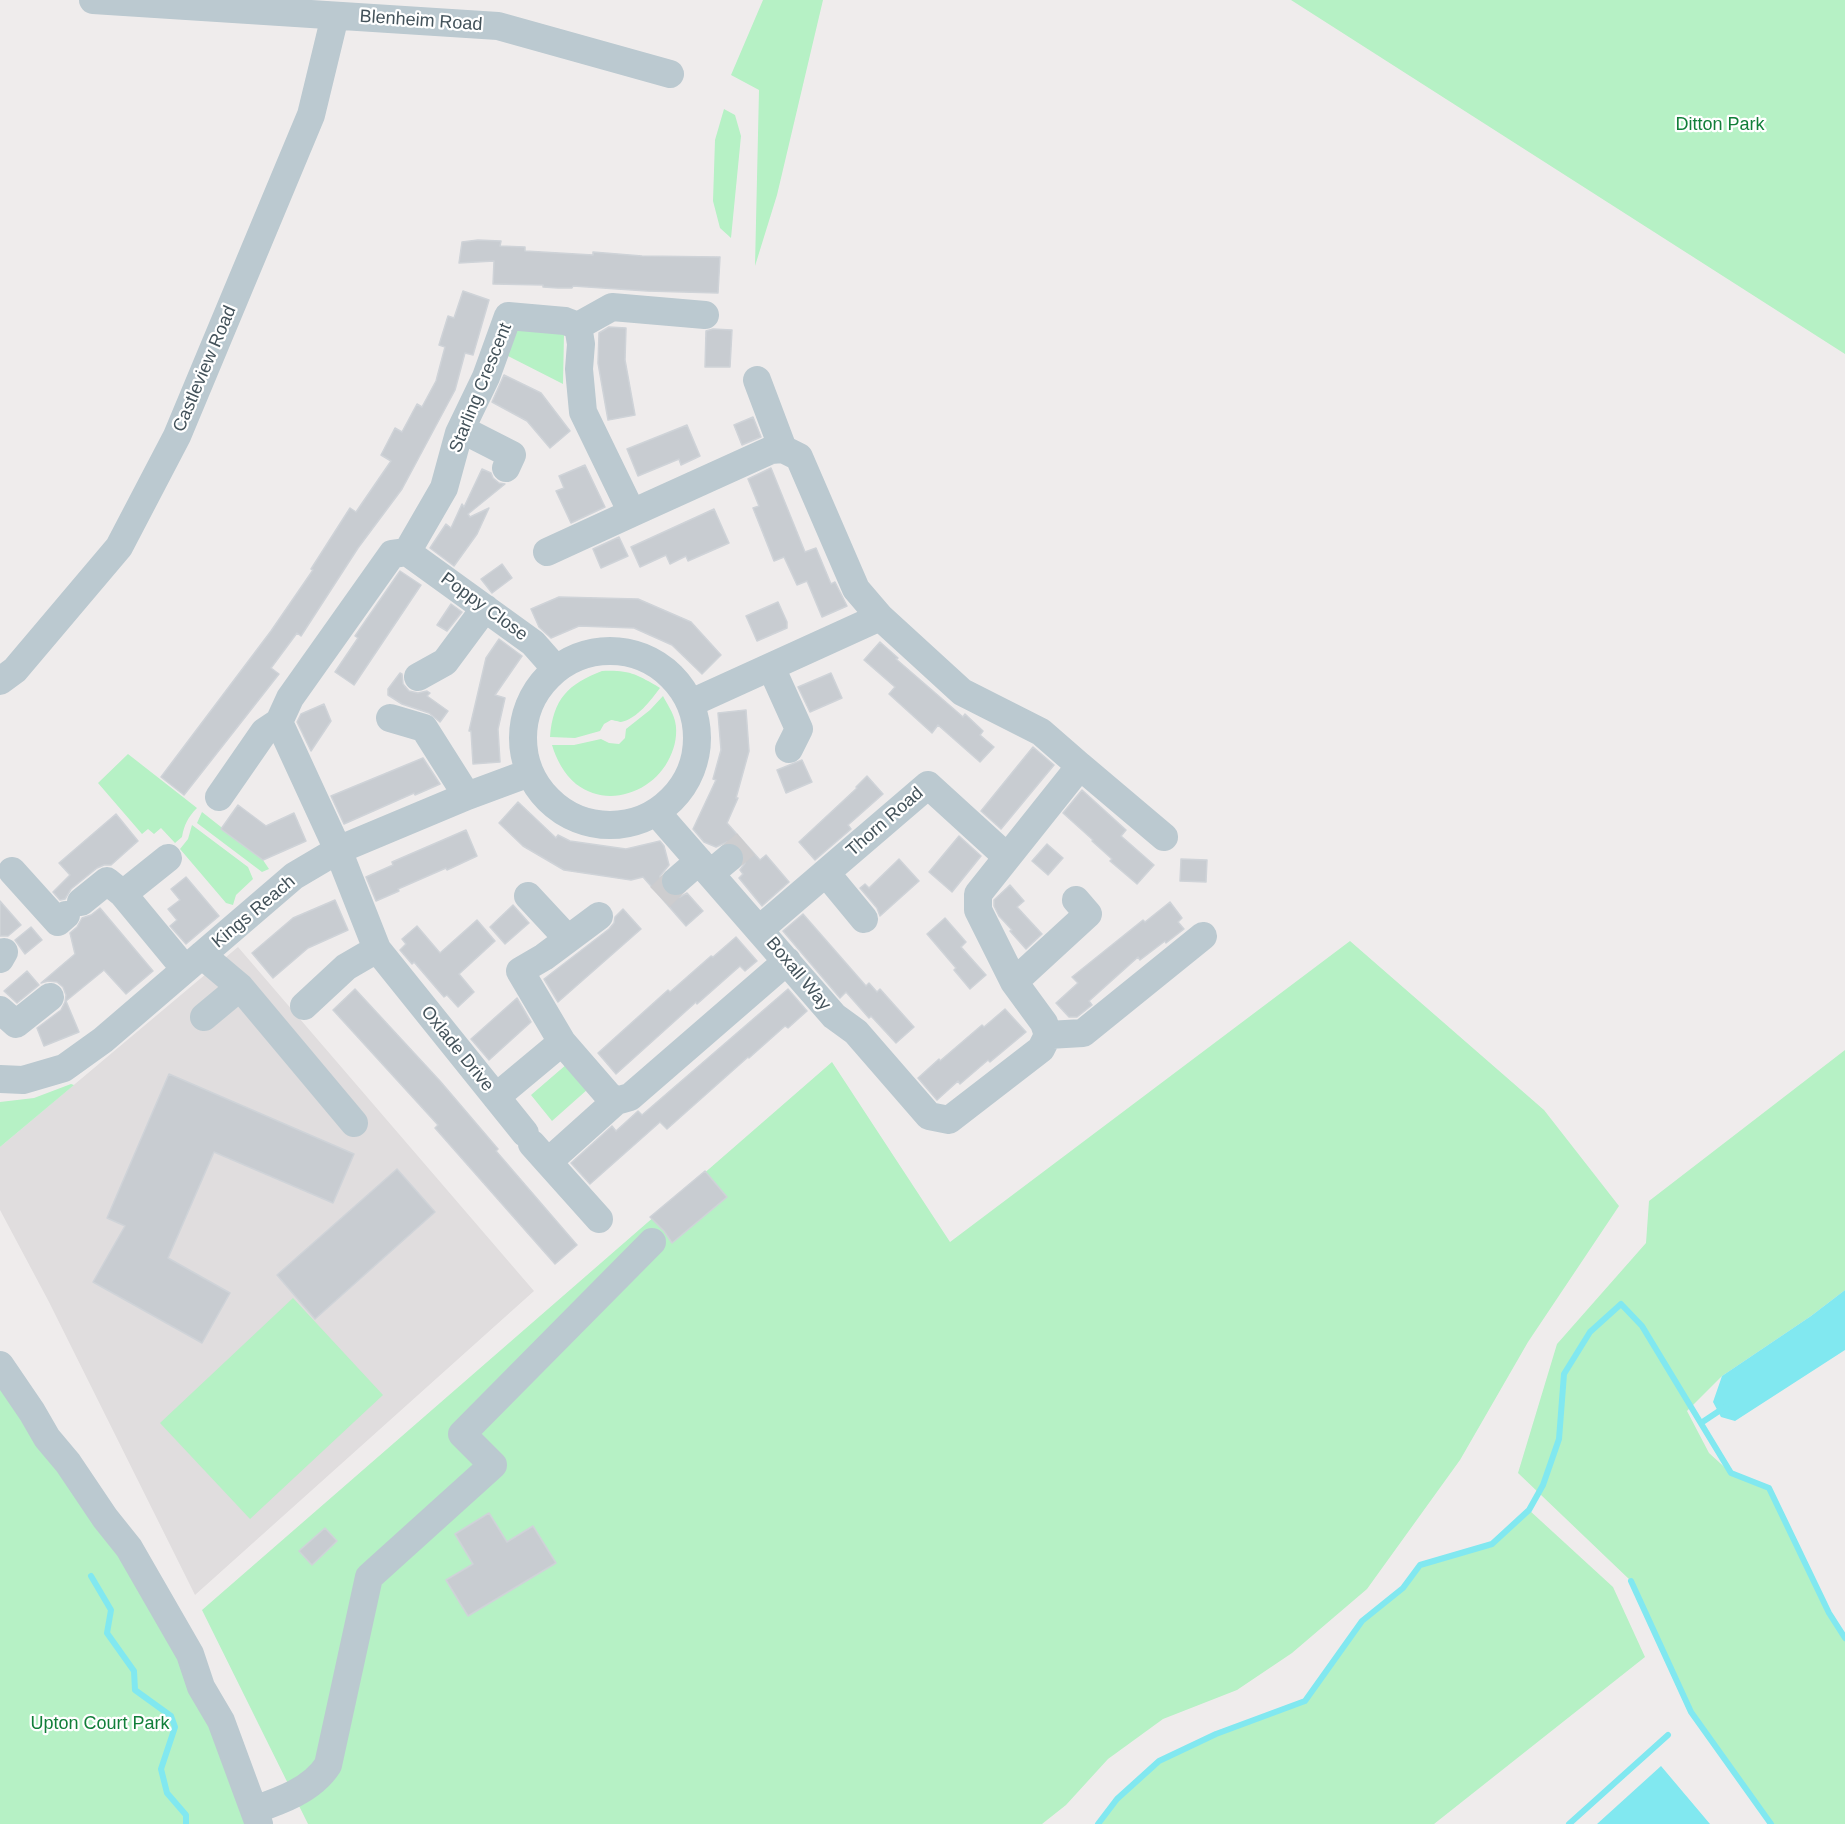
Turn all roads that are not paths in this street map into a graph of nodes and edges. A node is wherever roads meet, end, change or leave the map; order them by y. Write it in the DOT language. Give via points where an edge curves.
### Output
graph roads {
  1 [pos="93,0"];
  2 [pos="164,2"];
  3 [pos="335,16"];
  4 [pos="670,74"];
  5 [pos="705,315"];
  6 [pos="578,326"];
  7 [pos="757,380"];
  8 [pos="461,429"];
  9 [pos="783,449"];
  10 [pos="506,468"];
  11 [pos="632,513"];
  12 [pos="407,552"];
  13 [pos="547,552"];
  14 [pos="485,608"];
  15 [pos="880,617"];
  16 [pos="771,667"];
  17 [pos="556,669"];
  18 [pos="418,677"];
  19 [pos="0,681"];
  20 [pos="691,703"];
  21 [pos="390,717"];
  22 [pos="279,722"];
  23 [pos="789,749"];
  24 [pos="1080,766"];
  25 [pos="529,773"];
  26 [pos="467,796"];
  27 [pos="219,797"];
  28 [pos="657,813"];
  29 [pos="1164,837"];
  30 [pos="338,850"];
  31 [pos="1007,857"];
  32 [pos="168,858"];
  33 [pos="713,864"];
  34 [pos="12,871"];
  35 [pos="826,873"];
  36 [pos="676,881"];
  37 [pos="123,894"];
  38 [pos="528,896"];
  39 [pos="1076,900"];
  40 [pos="598,916"];
  41 [pos="864,919"];
  42 [pos="760,929"];
  43 [pos="1203,936"];
  44 [pos="568,939"];
  45 [pos="377,949"];
  46 [pos="194,962"];
  47 [pos="787,962"];
  48 [pos="1014,982"];
  49 [pos="240,987"];
  50 [pos="50,998"];
  51 [pos="304,1006"];
  52 [pos="0,1010"];
  53 [pos="204,1017"];
  54 [pos="1048,1035"];
  55 [pos="562,1042"];
  56 [pos="0,1079"];
  57 [pos="496,1097"];
  58 [pos="616,1101"];
  59 [pos="354,1123"];
  60 [pos="535,1146"];
  61 [pos="599,1219"];
  62 [pos="651,1242"];
  63 [pos="0,1365"];
  64 [pos="256,1817"];
  1 -- 2 [label="street, Blenheim Road"];
  2 -- 3 [label="street, Blenheim Road"];
  3 -- 4 [label="street, Blenheim Road" via="498,26"];
  3 -- 19 [label="street, Castleview Road" via="311,115 177,436 119,547 15,670"];
  5 -- 6 [label="street" via="612,307"];
  6 -- 8 [label="street, Starling Crescent" via="565,321 508,316 486,377"];
  6 -- 11 [label="street" via="583,412"];
  7 -- 9 [label="street"];
  8 -- 10 [label="street" via="512,455"];
  8 -- 12 [label="street, Starling Crescent" via="444,488"];
  9 -- 11 [label="street" via="771,450"];
  9 -- 15 [label="street" via="799,457 856,589"];
  11 -- 13 [label="street"];
  12 -- 14 [label="street, Poppy Close"];
  12 -- 22 [label="street" via="392,554 290,698"];
  14 -- 17 [label="street, Poppy Close" via="532,643"];
  14 -- 18 [label="street" via="445,662"];
  15 -- 16 [label="street"];
  15 -- 24 [label="street" via="962,692 1041,732"];
  16 -- 20 [label="street"];
  16 -- 23 [label="street" via="799,729"];
  17 -- 20 [label="street" via="578,656 604,650 630,652 654,662 675,678"];
  17 -- 25 [label="street" via="539,686 528,707 522,731"];
  20 -- 28 [label="street" via="698,727 695,760 690,776 676,796"];
  21 -- 26 [label="street" via="424,728"];
  22 -- 27 [label="street" via="264,732"];
  22 -- 30 [label="street, Oxlade Drive"];
  24 -- 29 [label="street"];
  24 -- 31 [label="street"];
  25 -- 26 [label="street, Kings Reach"];
  25 -- 28 [label="street" via="546,798 570,817 589,823 629,824"];
  26 -- 30 [label="street, Kings Reach"];
  28 -- 33 [label="street, Boxall Way"];
  30 -- 45 [label="street, Oxlade Drive"];
  30 -- 46 [label="street, Kings Reach" via="294,876"];
  31 -- 35 [label="street, Thorn Road" via="927,784"];
  31 -- 48 [label="street" via="978,894 978,910"];
  32 -- 37 [label="street"];
  33 -- 36 [label="street"];
  33 -- 42 [label="street, Boxall Way"];
  34 -- 37 [label="street" via="58,922 107,881"];
  35 -- 41 [label="street"];
  35 -- 42 [label="street, Thorn Road"];
  37 -- 46 [label="street"];
  38 -- 44 [label="street"];
  39 -- 48 [label="street" via="1088,914"];
  40 -- 44 [label="street"];
  42 -- 47 [label="street, Boxall Way"];
  43 -- 54 [label="street" via="1083,1032"];
  44 -- 55 [label="street" via="520,971"];
  45 -- 51 [label="street" via="346,967"];
  45 -- 57 [label="street, Oxlade Drive"];
  46 -- 49 [label="street"];
  46 -- 56 [label="street, Kings Reach" via="103,1041 64,1068 22,1080"];
  47 -- 54 [label="street, Boxall Way" via="834,1016 856,1032 929,1116 949,1120 1041,1048"];
  47 -- 58 [label="street" via="630,1097"];
  48 -- 54 [label="street" via="1044,1023"];
  49 -- 53 [label="street"];
  49 -- 59 [label="street"];
  50 -- 52 [label="street" via="16,1024"];
  55 -- 57 [label="street, Oxlade Drive"];
  55 -- 58 [label="street"];
  57 -- 60 [label="street"];
  58 -- 60 [label="street"];
  60 -- 61 [label="street"];
  62 -- 64 [label="street" via="462,1434 493,1465 369,1577 328,1766 310,1785"];
  63 -- 64 [label="street" via="47,1438 129,1548 190,1654 201,1687 221,1721"];
}
